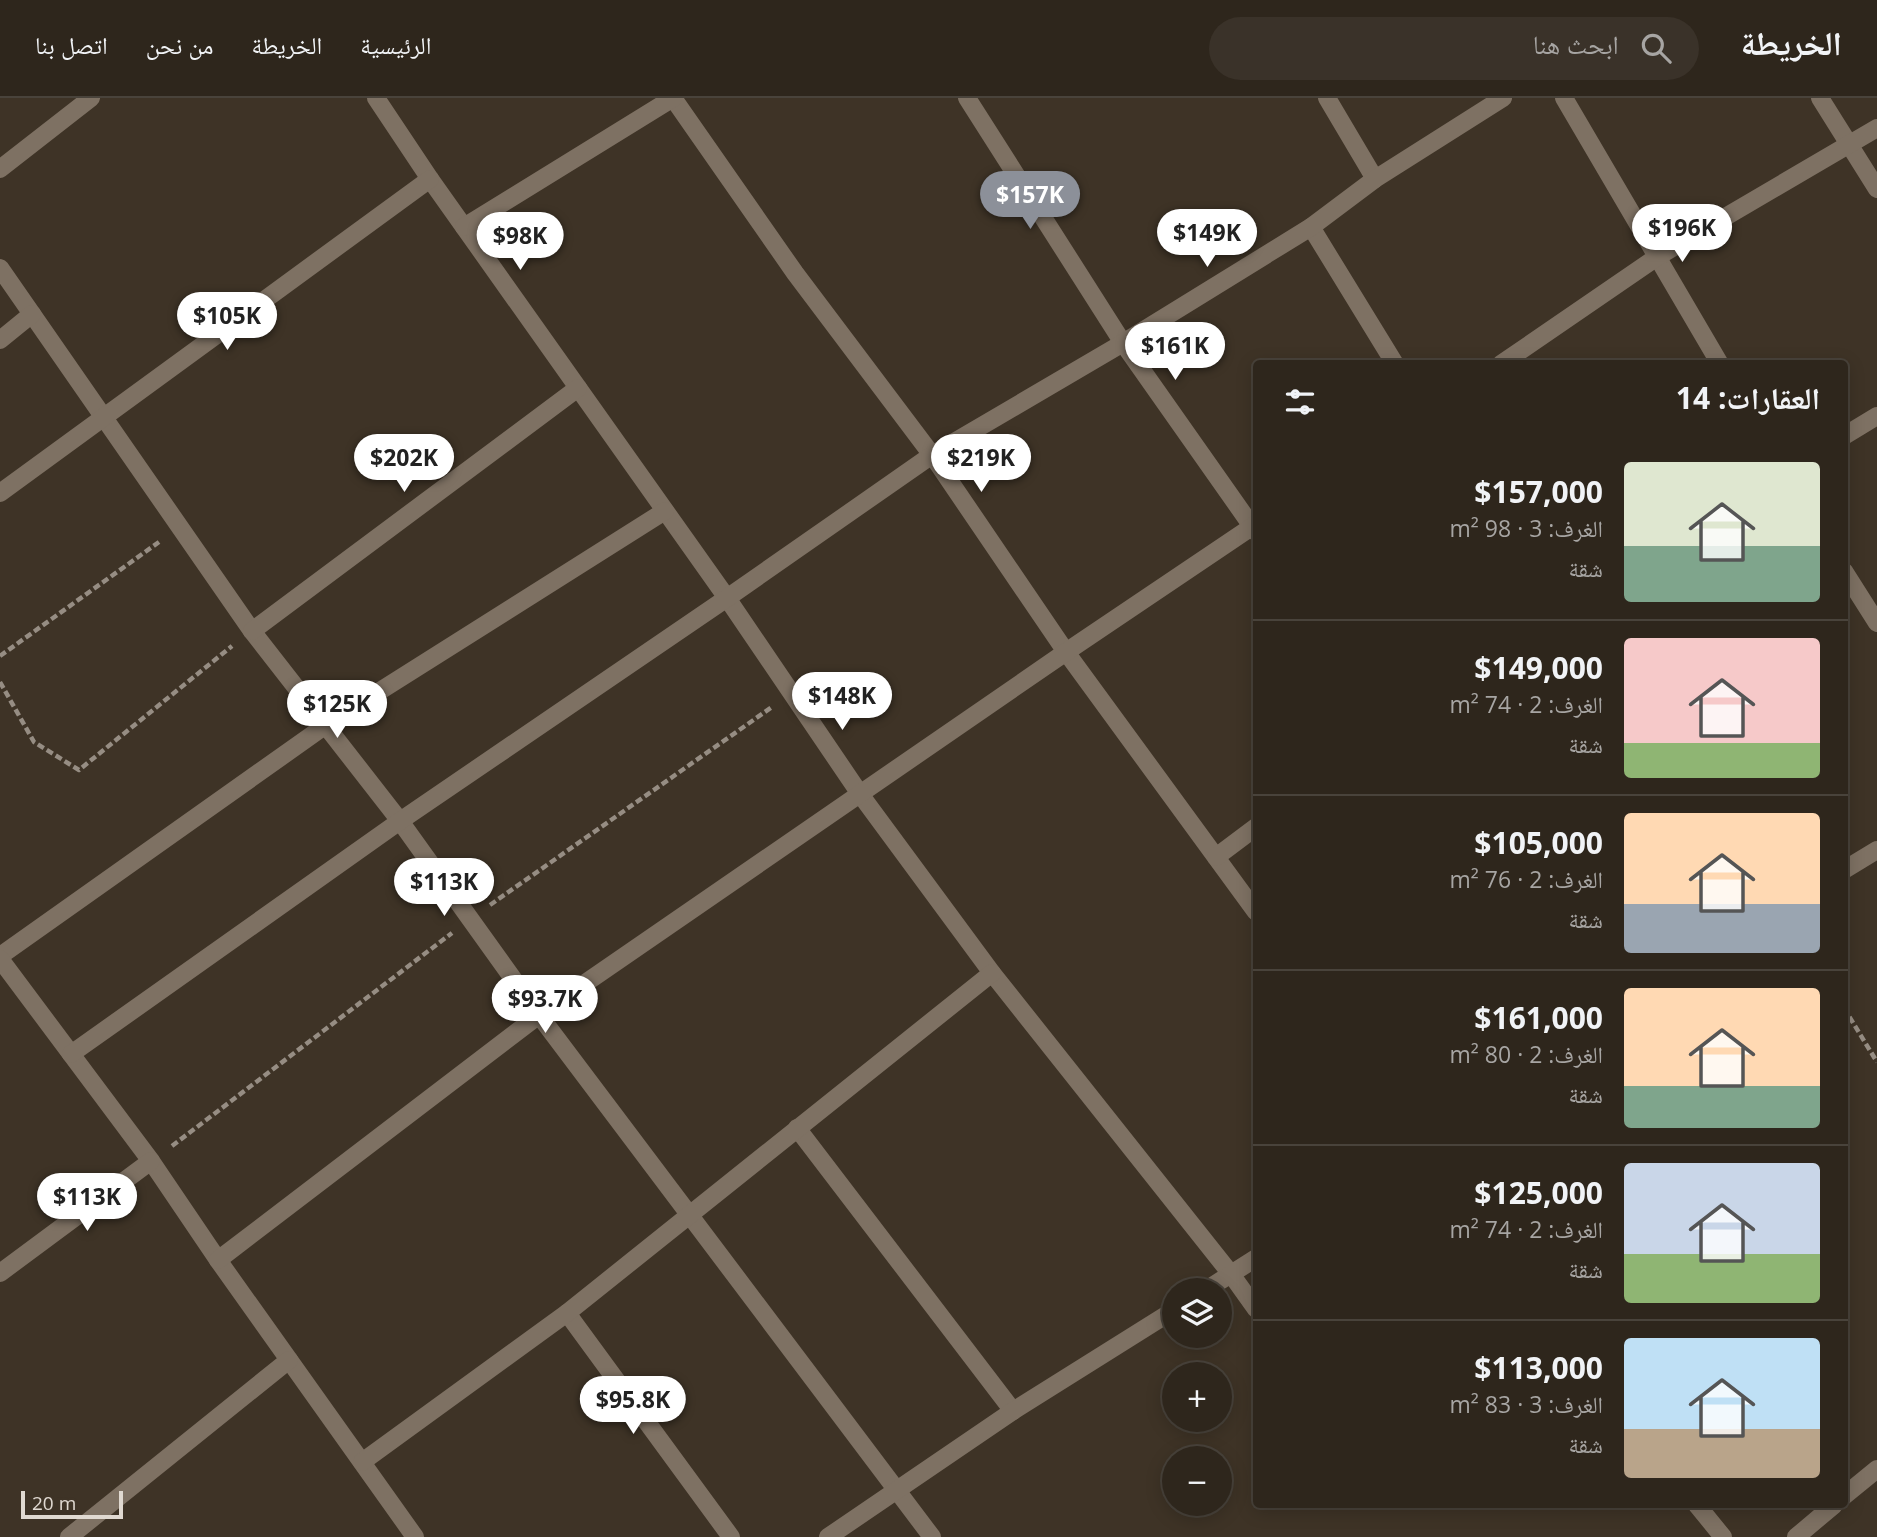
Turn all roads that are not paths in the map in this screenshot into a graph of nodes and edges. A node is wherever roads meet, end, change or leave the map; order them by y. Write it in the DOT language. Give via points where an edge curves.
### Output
graph roads {
  1 [pos="92,98"];
  2 [pos="376,98"];
  3 [pos="673,98"];
  4 [pos="967,98"];
  5 [pos="1327,98"];
  6 [pos="1503,98"];
  7 [pos="1564,98"];
  8 [pos="1820,98"];
  9 [pos="1877,128"];
  10 [pos="1850,143"];
  11 [pos="0,169"];
  12 [pos="430,179"];
  13 [pos="1375,179"];
  14 [pos="1877,188"];
  15 [pos="464,227"];
  16 [pos="1311,227"];
  17 [pos="1657,257"];
  18 [pos="0,268"];
  19 [pos="32,313"];
  20 [pos="0,340"];
  21 [pos="1123,343"];
  22 [pos="1393,360"];
  23 [pos="1507,360"];
  24 [pos="1718,360"];
  25 [pos="578,388"];
  26 [pos="1877,416"];
  27 [pos="105,417"];
  28 [pos="1848,434"];
  29 [pos="932,455"];
  30 [pos="0,493"];
  31 [pos="664,511"];
  32 [pos="1253,525"];
  33 [pos="1253,529"];
  34 [pos="1848,577"];
  35 [pos="727,598"];
  36 [pos="1877,623"];
  37 [pos="252,631"];
  38 [pos="1066,652"];
  39 [pos="326,724"];
  40 [pos="860,794"];
  41 [pos="400,821"];
  42 [pos="1253,829"];
  43 [pos="1877,850"];
  44 [pos="1216,857"];
  45 [pos="1848,868"];
  46 [pos="1253,908"];
  47 [pos="0,958"];
  48 [pos="992,973"];
  49 [pos="539,1015"];
  50 [pos="71,1054"];
  51 [pos="797,1128"];
  52 [pos="151,1161"];
  53 [pos="689,1216"];
  54 [pos="218,1260"];
  55 [pos="1253,1260"];
  56 [pos="0,1273"];
  57 [pos="1231,1274"];
  58 [pos="1225,1278"];
  59 [pos="1253,1305"];
  60 [pos="567,1313"];
  61 [pos="1162,1318"];
  62 [pos="289,1360"];
  63 [pos="1013,1411"];
  64 [pos="362,1462"];
  65 [pos="1877,1469"];
  66 [pos="897,1490"];
  67 [pos="1848,1493"];
  68 [pos="1699,1508"];
  69 [pos="1830,1508"];
  70 [pos="69,1537"];
  71 [pos="415,1537"];
  72 [pos="731,1537"];
  73 [pos="828,1537"];
  74 [pos="932,1537"];
  75 [pos="1723,1537"];
  76 [pos="1796,1537"];
  1 -- 11 [label="street"];
  2 -- 12 [label="street"];
  3 -- 15 [label="street"];
  3 -- 29 [label="street"];
  4 -- 21 [label="street"];
  5 -- 13 [label="street"];
  6 -- 13 [label="street"];
  7 -- 17 [label="street"];
  8 -- 10 [label="street"];
  9 -- 10 [label="street"];
  10 -- 14 [label="street"];
  10 -- 17 [label="street"];
  12 -- 15 [label="street"];
  12 -- 27 [label="street"];
  13 -- 16 [label="street"];
  15 -- 25 [label="street"];
  16 -- 21 [label="street"];
  16 -- 22 [label="street"];
  17 -- 23 [label="street"];
  17 -- 24 [label="street"];
  18 -- 19 [label="street"];
  19 -- 20 [label="street"];
  19 -- 27 [label="street"];
  21 -- 29 [label="street"];
  21 -- 32 [label="street"];
  25 -- 31 [label="street"];
  25 -- 37 [label="street"];
  26 -- 28 [label="street"];
  27 -- 30 [label="street"];
  27 -- 37 [label="street"];
  29 -- 35 [label="street"];
  29 -- 38 [label="street"];
  31 -- 35 [label="street"];
  31 -- 39 [label="street"];
  33 -- 38 [label="street"];
  34 -- 36 [label="street"];
  35 -- 40 [label="street"];
  35 -- 41 [label="street"];
  37 -- 39 [label="street"];
  38 -- 40 [label="street"];
  38 -- 44 [label="street"];
  39 -- 41 [label="street"];
  39 -- 47 [label="street"];
  40 -- 48 [label="street"];
  40 -- 49 [label="street"];
  41 -- 49 [label="street"];
  41 -- 50 [label="street"];
  42 -- 44 [label="street"];
  43 -- 45 [label="street"];
  44 -- 46 [label="street"];
  47 -- 50 [label="street"];
  48 -- 51 [label="street"];
  48 -- 57 [label="street"];
  49 -- 53 [label="street"];
  49 -- 54 [label="street"];
  50 -- 52 [label="street"];
  51 -- 53 [label="street"];
  51 -- 63 [label="street"];
  52 -- 54 [label="street"];
  52 -- 56 [label="street"];
  53 -- 60 [label="street"];
  53 -- 66 [label="street"];
  54 -- 62 [label="street"];
  55 -- 57 [label="street"];
  57 -- 58 [label="street"];
  57 -- 59 [label="street"];
  60 -- 64 [label="street"];
  60 -- 72 [label="street"];
  61 -- 63 [label="street"];
  62 -- 64 [label="street"];
  62 -- 70 [label="street"];
  63 -- 66 [label="street"];
  64 -- 71 [label="street"];
  65 -- 67 [label="street"];
  66 -- 73 [label="street"];
  66 -- 74 [label="street"];
  68 -- 75 [label="street"];
  69 -- 76 [label="street"];
}
